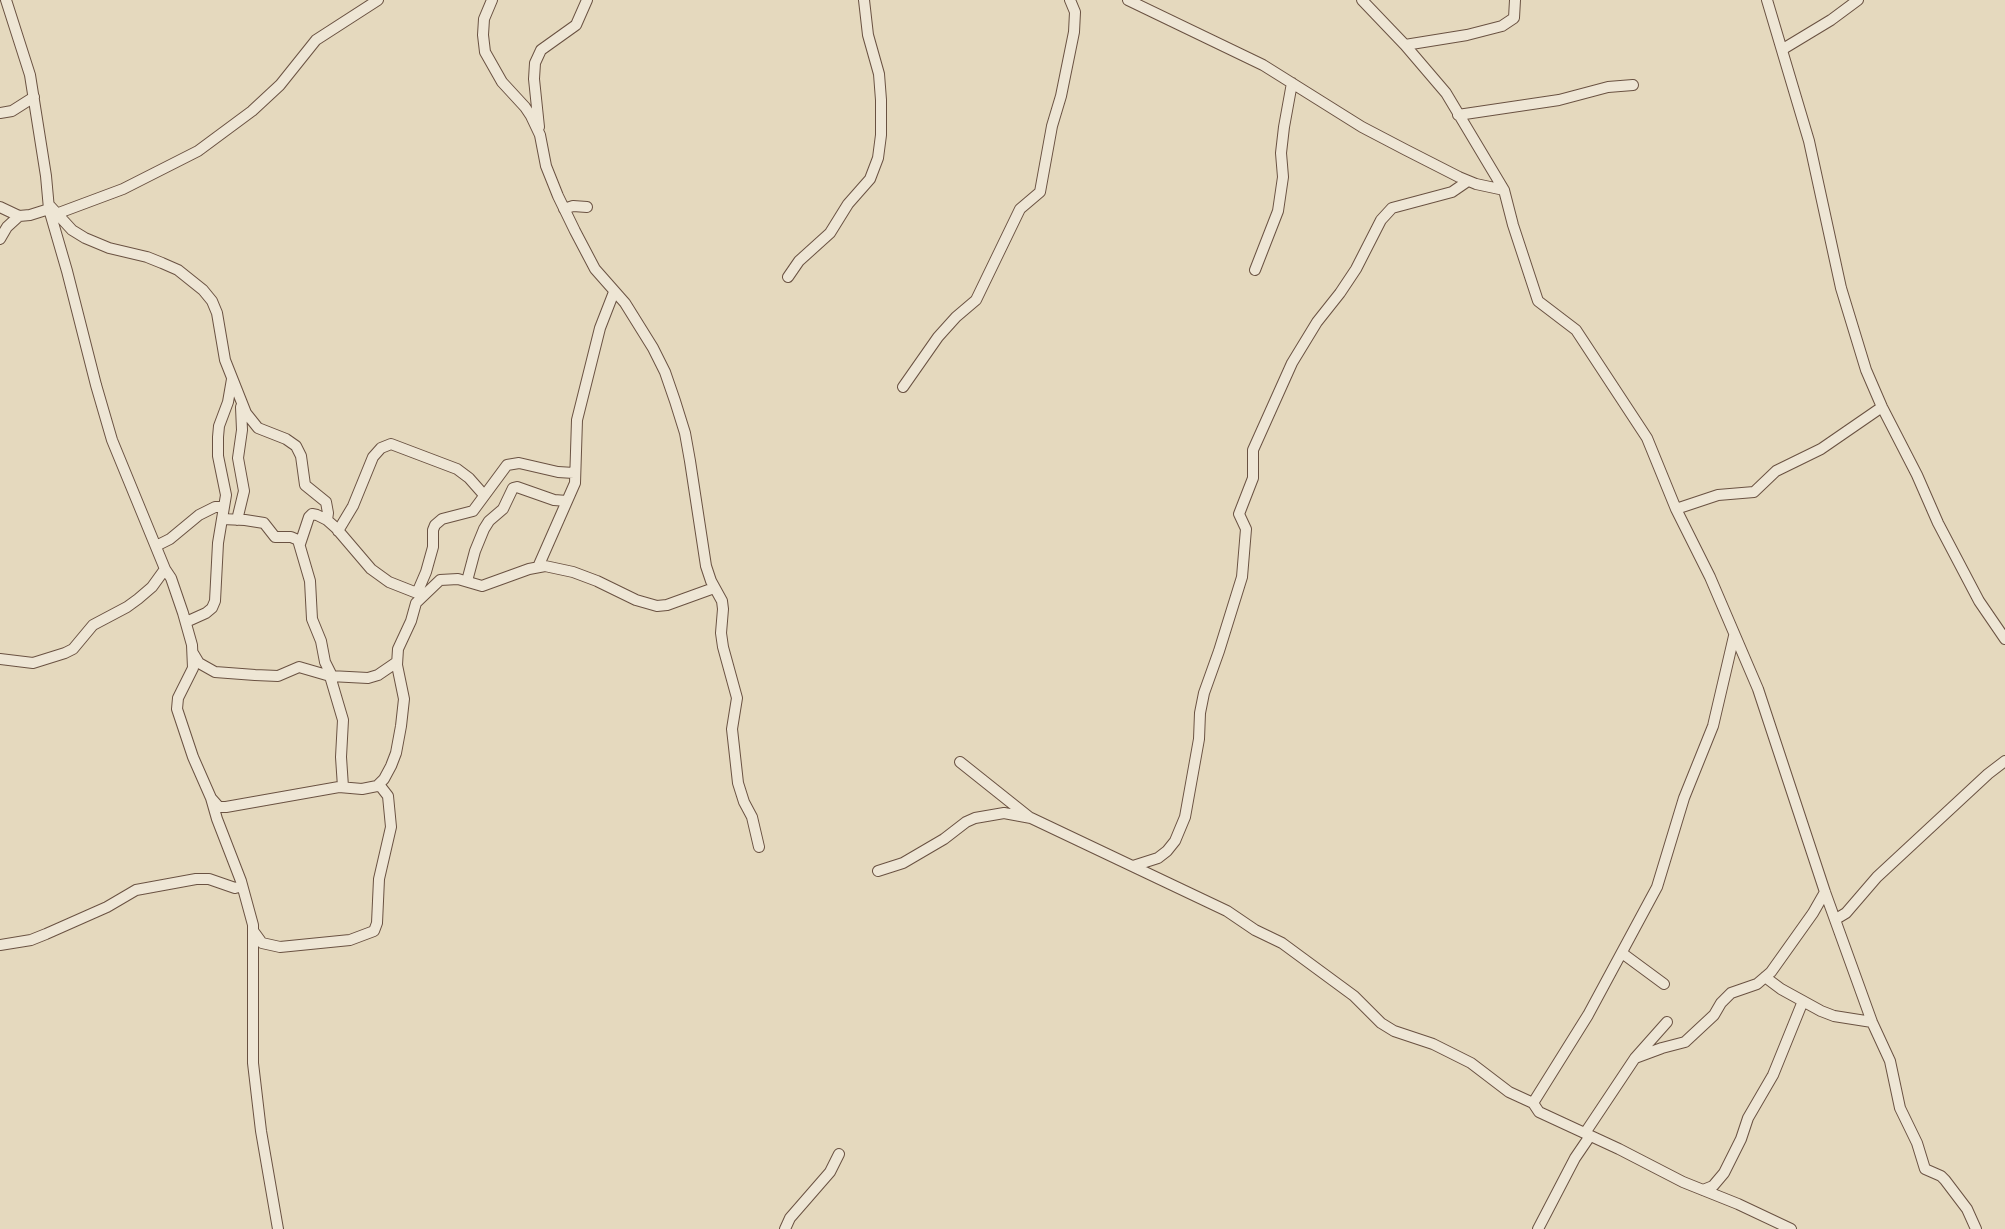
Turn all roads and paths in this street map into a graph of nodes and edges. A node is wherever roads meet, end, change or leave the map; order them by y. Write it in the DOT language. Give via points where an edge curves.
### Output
graph roads {
  1 [pos="6,0"];
  2 [pos="378,0"];
  3 [pos="492,0"];
  4 [pos="587,0"];
  5 [pos="864,0"];
  6 [pos="1070,0"];
  7 [pos="1128,0"];
  8 [pos="1362,0"];
  9 [pos="1515,0"];
  10 [pos="1768,0"];
  11 [pos="1858,0"];
  12 [pos="1405,45"];
  13 [pos="1783,49"];
  14 [pos="1292,83"];
  15 [pos="1634,85"];
  16 [pos="34,97"];
  17 [pos="0,113"];
  18 [pos="1458,115"];
  19 [pos="540,135"];
  20 [pos="1468,181"];
  21 [pos="1504,190"];
  22 [pos="0,207"];
  23 [pos="587,207"];
  24 [pos="51,209"];
  25 [pos="564,209"];
  26 [pos="19,216"];
  27 [pos="0,239"];
  28 [pos="1255,270"];
  29 [pos="788,277"];
  30 [pos="614,292"];
  31 [pos="232,379"];
  32 [pos="903,386"];
  33 [pos="241,401"];
  34 [pos="1882,407"];
  35 [pos="574,473"];
  36 [pos="484,495"];
  37 [pos="566,501"];
  38 [pos="224,507"];
  39 [pos="1676,510"];
  40 [pos="222,519"];
  41 [pos="237,520"];
  42 [pos="327,520"];
  43 [pos="338,531"];
  44 [pos="300,544"];
  45 [pos="156,546"];
  46 [pos="538,567"];
  47 [pos="165,569"];
  48 [pos="467,581"];
  49 [pos="714,588"];
  50 [pos="419,594"];
  51 [pos="186,622"];
  52 [pos="1734,636"];
  53 [pos="2005,639"];
  54 [pos="193,653"];
  55 [pos="0,659"];
  56 [pos="397,662"];
  57 [pos="331,676"];
  58 [pos="2005,760"];
  59 [pos="960,762"];
  60 [pos="377,786"];
  61 [pos="343,787"];
  62 [pos="212,798"];
  63 [pos="1031,818"];
  64 [pos="759,847"];
  65 [pos="1133,866"];
  66 [pos="878,871"];
  67 [pos="242,886"];
  68 [pos="1825,892"];
  69 [pos="1836,919"];
  70 [pos="254,932"];
  71 [pos="0,945"];
  72 [pos="1622,953"];
  73 [pos="1765,978"];
  74 [pos="1664,984"];
  75 [pos="1803,1001"];
  76 [pos="1667,1022"];
  77 [pos="1872,1022"];
  78 [pos="1635,1058"];
  79 [pos="1533,1103"];
  80 [pos="1587,1135"];
  81 [pos="839,1154"];
  82 [pos="1703,1190"];
  83 [pos="278,1229"];
  84 [pos="785,1229"];
  85 [pos="1538,1229"];
  86 [pos="1791,1229"];
  87 [pos="1976,1229"];
  1 -- 16 [label="street" via="30,75"];
  2 -- 24 [label="street" via="316,40 280,85 252,111 198,151 123,189"];
  3 -- 19 [label="street" via="484,19 486,52 502,82 525,107"];
  4 -- 19 [label="street" via="576,25 541,50 535,63 534,79"];
  5 -- 29 [label="street" via="868,34 879,74 881,135 878,158 870,178 848,204 830,233 808,252"];
  6 -- 32 [label="street" via="1075,12 1074,32 1040,192 1020,209 976,300 938,337"];
  7 -- 14 [label="street" via="1263,64"];
  8 -- 12 [label="street"];
  9 -- 12 [label="street" via="1514,18 1502,26"];
  10 -- 13 [label="street"];
  11 -- 13 [label="street"];
  12 -- 18 [label="street" via="1446,93"];
  13 -- 34 [label="street" via="1809,141 1850,322"];
  14 -- 20 [label="street" via="1362,126"];
  14 -- 28 [label="street" via="1281,154 1283,177 1278,211"];
  15 -- 18 [label="street" via="1608,87 1559,100"];
  16 -- 17 [label="street" via="12,111"];
  16 -- 24 [label="street"];
  18 -- 21 [label="street"];
  19 -- 25 [label="street" via="546,166"];
  20 -- 21 [label="street"];
  20 -- 65 [label="street" via="1452,192 1392,208 1381,220 1356,269 1317,322 1292,363 1253,450 1253,478 1239,514 1246,529 1242,577 1204,693 1199,739 1185,817 1167,851 1158,858"];
  21 -- 39 [label="street" via="1538,301 1576,330 1638,423 1650,444"];
  22 -- 26 [label="street"];
  23 -- 25 [label="street" via="573,206"];
  24 -- 26 [label="street"];
  24 -- 31 [label="street" via="72,230 97,244 162,263 183,274 203,290 217,313 224,360"];
  24 -- 45 [label="street" via="112,440"];
  25 -- 30 [label="street" via="595,269"];
  26 -- 27 [label="street" via="7,227"];
  30 -- 35 [label="street" via="600,328 577,420"];
  30 -- 49 [label="street" via="625,303 653,348 675,401 685,433 706,566"];
  31 -- 33 [label="street"];
  31 -- 38 [label="street" via="218,437 218,456 226,495"];
  33 -- 41 [label="street" via="242,430 238,458 244,491"];
  33 -- 42 [label="street" via="246,413 258,428 286,439 299,451 305,485 326,502"];
  34 -- 39 [label="street" via="1821,449 1776,472 1754,492 1718,495"];
  34 -- 53 [label="street" via="1938,523 1979,600"];
  35 -- 36 [label="street" via="512,464 502,469"];
  35 -- 37 [label="street" via="575,483"];
  36 -- 43 [label="street" via="457,469 391,444 372,456 353,506"];
  36 -- 50 [label="street" via="470,512 442,519 435,525 433,547"];
  37 -- 46 [label="street" via="553,537"];
  37 -- 48 [label="street" via="513,488 500,513 484,528"];
  38 -- 40 [label="street"];
  38 -- 45 [label="street" via="215,507 204,512 170,539"];
  39 -- 52 [label="street" via="1710,577"];
  40 -- 41 [label="street"];
  40 -- 51 [label="street" via="215,601 206,613"];
  41 -- 44 [label="street" via="264,523 275,537 295,538"];
  42 -- 43 [label="street"];
  42 -- 44 [label="street" via="314,514 310,515"];
  43 -- 50 [label="street" via="371,569 389,582"];
  44 -- 57 [label="street" via="312,589 312,620"];
  45 -- 47 [label="street"];
  46 -- 48 [label="street" via="482,586"];
  46 -- 49 [label="street" via="573,572 636,600 657,606 667,605"];
  47 -- 51 [label="street"];
  47 -- 55 [label="street" via="138,599 93,625 73,648 65,653 33,663"];
  48 -- 50 [label="street" via="446,579"];
  49 -- 64 [label="street" via="722,601 723,647 737,698 732,729 738,783 752,817"];
  50 -- 56 [label="street" via="411,621 398,649"];
  51 -- 54 [label="street"];
  52 -- 68 [label="street" via="1758,690"];
  52 -- 72 [label="street" via="1713,726 1684,798 1662,874"];
  54 -- 57 [label="street" via="204,666 220,673 278,676 299,667"];
  54 -- 62 [label="street" via="193,668 178,698 176,709 193,757"];
  56 -- 57 [label="street" via="374,677"];
  56 -- 60 [label="street" via="404,699 401,726 391,766"];
  57 -- 61 [label="street" via="343,720"];
  58 -- 69 [label="street" via="1877,877 1846,913"];
  59 -- 63 [label="street"];
  60 -- 61 [label="street" via="362,789"];
  60 -- 70 [label="street" via="388,796 391,827 380,879 374,932 350,940 280,947 262,943"];
  61 -- 62 [label="street" via="226,807 219,807"];
  62 -- 67 [label="street" via="217,819"];
  63 -- 65 [label="street"];
  63 -- 66 [label="street" via="1004,813 975,818 903,863"];
  65 -- 79 [label="street" via="1213,904 1282,943 1354,996 1381,1023 1394,1031 1433,1044 1471,1063 1509,1092"];
  67 -- 70 [label="street"];
  67 -- 71 [label="street" via="235,888 196,879 136,890 107,907 46,934 31,940"];
  68 -- 69 [label="street"];
  68 -- 73 [label="street" via="1789,948"];
  69 -- 77 [label="street"];
  70 -- 83 [label="street" via="253,1063 261,1131"];
  72 -- 74 [label="street"];
  72 -- 79 [label="street" via="1588,1015"];
  73 -- 75 [label="street"];
  73 -- 78 [label="street" via="1757,984 1731,993 1714,1015 1685,1042"];
  75 -- 77 [label="street" via="1834,1016"];
  75 -- 82 [label="street" via="1773,1075 1748,1118 1724,1173 1713,1186"];
  76 -- 78 [label="street"];
  77 -- 87 [label="street" via="1890,1061 1900,1108 1917,1143 1925,1169 1945,1180 1967,1209"];
  78 -- 80 [label="street"];
  79 -- 80 [label="street" via="1539,1112"];
  80 -- 82 [label="street"];
  80 -- 85 [label="street"];
  81 -- 84 [label="street" via="830,1172 790,1218"];
  82 -- 86 [label="street"];
}
